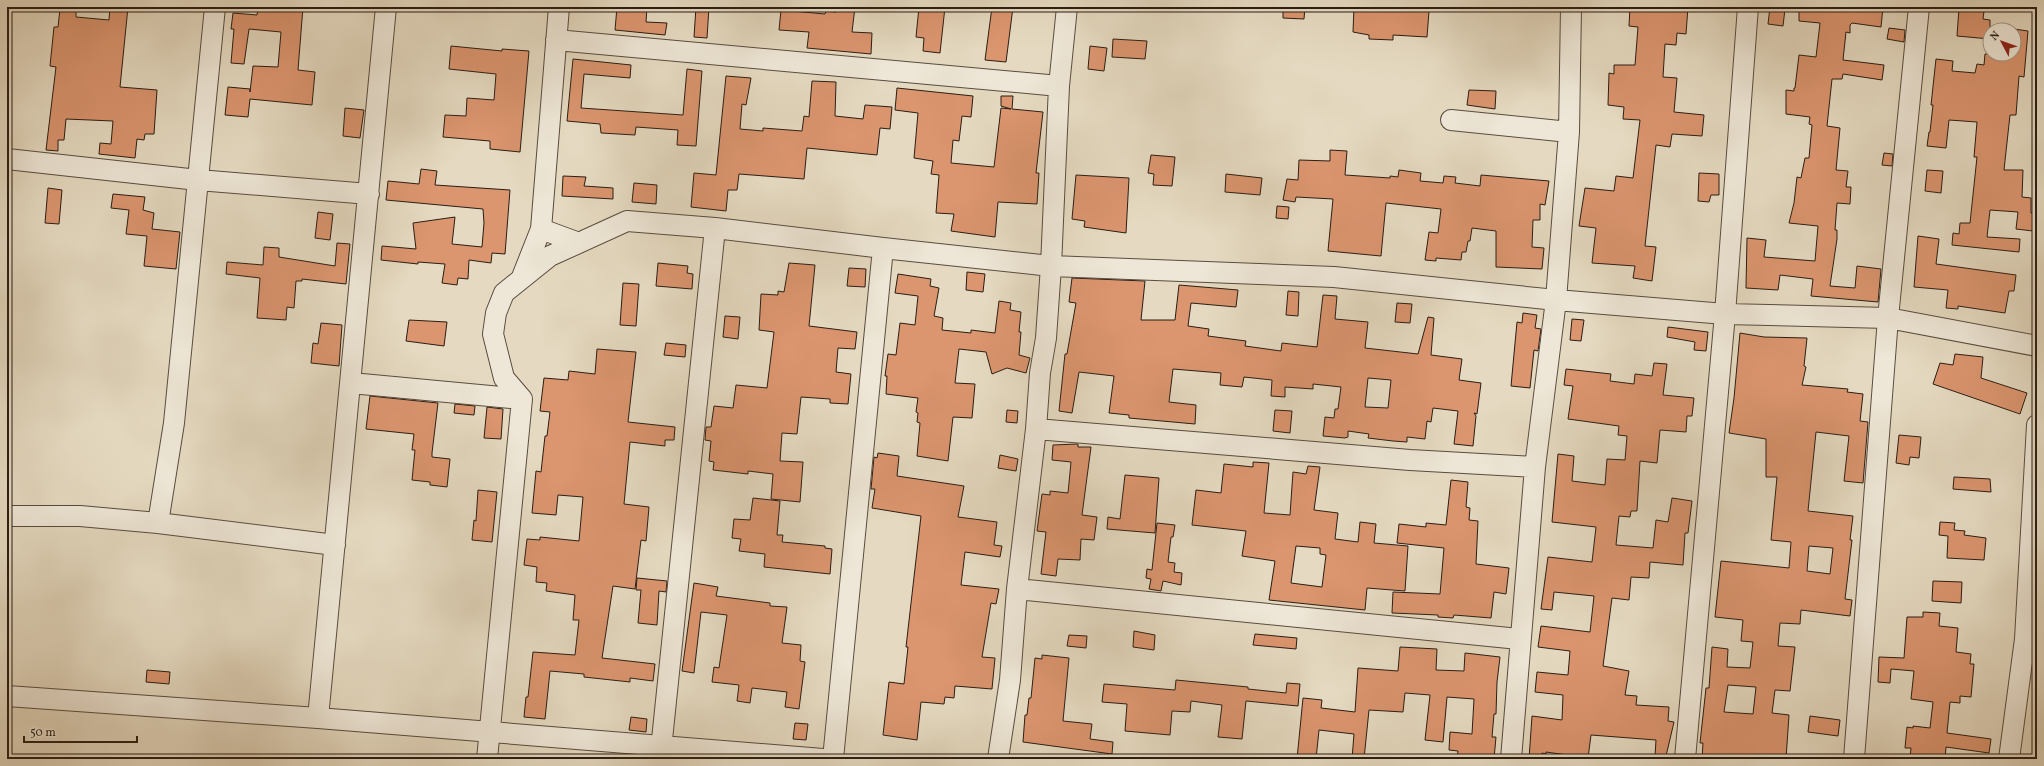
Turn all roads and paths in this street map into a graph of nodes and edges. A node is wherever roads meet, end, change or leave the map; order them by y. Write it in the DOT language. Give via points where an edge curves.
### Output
graph roads {
  1 [pos="216,7"];
  2 [pos="386,7"];
  3 [pos="559,7"];
  4 [pos="1067,7"];
  5 [pos="1571,7"];
  6 [pos="1748,7"];
  7 [pos="1919,7"];
  8 [pos="556,40"];
  9 [pos="1059,86"];
  10 [pos="1451,120"];
  11 [pos="1569,132"];
  12 [pos="7,159"];
  13 [pos="198,180"];
  14 [pos="368,194"];
  15 [pos="715,228"];
  16 [pos="541,229"];
  17 [pos="579,243"];
  18 [pos="883,248"];
  19 [pos="1051,266"];
  20 [pos="521,279"];
  21 [pos="1556,300"];
  22 [pos="1725,314"];
  23 [pos="1888,318"];
  24 [pos="2037,346"];
  25 [pos="351,383"];
  26 [pos="522,399"];
  27 [pos="2037,425"];
  28 [pos="1036,429"];
  29 [pos="1535,467"];
  30 [pos="7,516"];
  31 [pos="158,523"];
  32 [pos="335,545"];
  33 [pos="1017,590"];
  34 [pos="1519,639"];
  35 [pos="7,696"];
  36 [pos="318,718"];
  37 [pos="489,733"];
  38 [pos="661,753"];
  39 [pos="487,759"];
  40 [pos="822,759"];
  41 [pos="833,759"];
  42 [pos="998,759"];
  43 [pos="1511,759"];
  44 [pos="1685,759"];
  45 [pos="1854,759"];
  46 [pos="2009,759"];
  1 -- 13 [label="street"];
  2 -- 14 [label="street"];
  3 -- 8 [label="street"];
  4 -- 9 [label="street"];
  5 -- 11 [label="street"];
  6 -- 22 [label="street"];
  7 -- 23 [label="street"];
  8 -- 9 [label="street"];
  8 -- 16 [label="street"];
  9 -- 19 [label="street"];
  10 -- 11 [label="street"];
  11 -- 21 [label="street"];
  12 -- 13 [label="street"];
  13 -- 14 [label="street"];
  13 -- 31 [label="street" via="174,423"];
  14 -- 25 [label="street"];
  15 -- 17 [label="street" via="627,221"];
  15 -- 18 [label="street"];
  15 -- 38 [label="street"];
  16 -- 17 [label="street"];
  16 -- 20 [label="street"];
  17 -- 20 [label="street" via="550,256"];
  18 -- 19 [label="street"];
  18 -- 41 [label="street"];
  19 -- 21 [label="street" via="1334,277"];
  19 -- 28 [label="street"];
  20 -- 26 [label="street" via="504,293 496,313 493,334 504,378"];
  21 -- 22 [label="street"];
  21 -- 29 [label="street"];
  22 -- 23 [label="street"];
  22 -- 44 [label="street"];
  23 -- 24 [label="street"];
  23 -- 45 [label="street"];
  25 -- 26 [label="street"];
  25 -- 32 [label="street"];
  26 -- 37 [label="street"];
  27 -- 46 [label="street" via="2025,640"];
  28 -- 29 [label="street" via="1410,460"];
  28 -- 33 [label="street"];
  29 -- 34 [label="street"];
  30 -- 31 [label="street" via="80,516"];
  31 -- 32 [label="street"];
  32 -- 36 [label="street"];
  33 -- 34 [label="street"];
  33 -- 42 [label="street" via="1010,680"];
  34 -- 43 [label="street"];
  35 -- 36 [label="street"];
  36 -- 37 [label="street"];
  37 -- 38 [label="street"];
  37 -- 39 [label="street"];
  38 -- 40 [label="street"];
}
